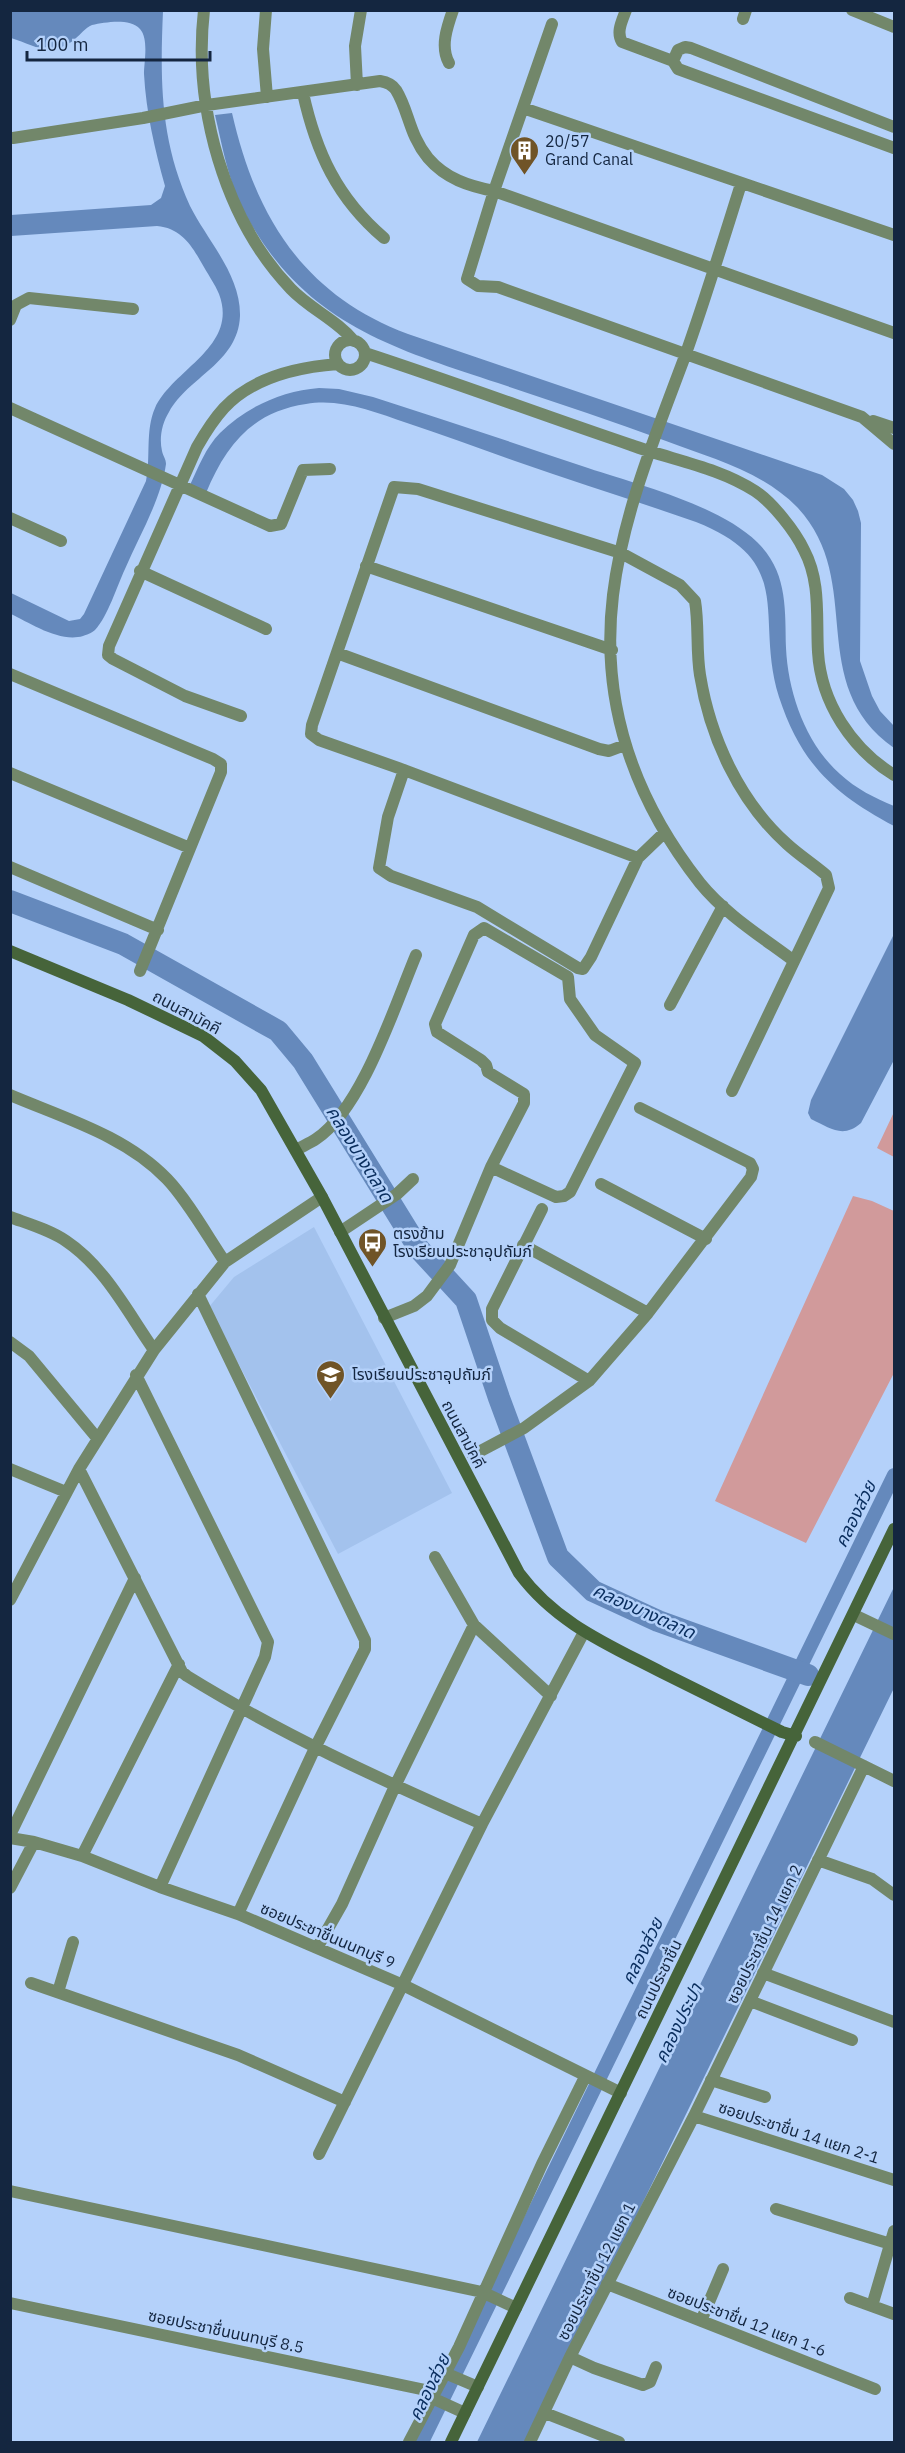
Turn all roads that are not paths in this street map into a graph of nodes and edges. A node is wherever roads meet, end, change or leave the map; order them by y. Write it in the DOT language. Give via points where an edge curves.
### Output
graph roads {
  1 [pos="204,10"];
  2 [pos="266,10"];
  3 [pos="361,10"];
  4 [pos="453,10"];
  5 [pos="626,10"];
  6 [pos="852,10"];
  7 [pos="552,24"];
  8 [pos="894,27"];
  9 [pos="673,61"];
  10 [pos="449,63"];
  11 [pos="357,85"];
  12 [pos="303,93"];
  13 [pos="267,97"];
  14 [pos="826,102"];
  15 [pos="207,105"];
  16 [pos="524,108"];
  17 [pos="820,120"];
  18 [pos="894,127"];
  19 [pos="13,138"];
  20 [pos="894,148"];
  21 [pos="741,184"];
  22 [pos="494,191"];
  23 [pos="894,235"];
  24 [pos="384,238"];
  25 [pos="714,269"];
  26 [pos="133,309"];
  27 [pos="10,320"];
  28 [pos="894,333"];
  29 [pos="354,341"];
  30 [pos="365,353"];
  31 [pos="685,354"];
  32 [pos="338,364"];
  33 [pos="10,408"];
  34 [pos="862,417"];
  35 [pos="894,428"];
  36 [pos="894,444"];
  37 [pos="649,452"];
  38 [pos="330,469"];
  39 [pos="180,485"];
  40 [pos="10,518"];
  41 [pos="61,541"];
  42 [pos="621,553"];
  43 [pos="366,566"];
  44 [pos="140,571"];
  45 [pos="266,629"];
  46 [pos="612,650"];
  47 [pos="337,653"];
  48 [pos="10,674"];
  49 [pos="241,716"];
  50 [pos="625,745"];
  51 [pos="404,770"];
  52 [pos="10,773"];
  53 [pos="894,775"];
  54 [pos="664,833"];
  55 [pos="190,848"];
  56 [pos="638,858"];
  57 [pos="10,867"];
  58 [pos="723,906"];
  59 [pos="158,930"];
  60 [pos="10,951"];
  61 [pos="416,955"];
  62 [pos="794,961"];
  63 [pos="140,971"];
  64 [pos="670,1005"];
  65 [pos="732,1091"];
  66 [pos="10,1095"];
  67 [pos="639,1108"];
  68 [pos="296,1150"];
  69 [pos="491,1167"];
  70 [pos="413,1179"];
  71 [pos="601,1184"];
  72 [pos="322,1197"];
  73 [pos="542,1209"];
  74 [pos="10,1217"];
  75 [pos="340,1232"];
  76 [pos="706,1239"];
  77 [pos="523,1245"];
  78 [pos="225,1262"];
  79 [pos="198,1294"];
  80 [pos="648,1312"];
  81 [pos="384,1318"];
  82 [pos="10,1342"];
  83 [pos="154,1350"];
  84 [pos="136,1376"];
  85 [pos="589,1381"];
  86 [pos="97,1438"];
  87 [pos="473,1455"];
  88 [pos="10,1469"];
  89 [pos="79,1469"];
  90 [pos="66,1492"];
  91 [pos="894,1529"];
  92 [pos="435,1557"];
  93 [pos="135,1578"];
  94 [pos="10,1600"];
  95 [pos="854,1615"];
  96 [pos="474,1625"];
  97 [pos="584,1632"];
  98 [pos="894,1634"];
  99 [pos="179,1664"];
  100 [pos="551,1696"];
  101 [pos="240,1709"];
  102 [pos="796,1736"];
  103 [pos="815,1742"];
  104 [pos="315,1748"];
  105 [pos="862,1765"];
  106 [pos="894,1781"];
  107 [pos="395,1786"];
  108 [pos="482,1824"];
  109 [pos="10,1836"];
  110 [pos="34,1842"];
  111 [pos="82,1856"];
  112 [pos="818,1860"];
  113 [pos="160,1887"];
  114 [pos="10,1888"];
  115 [pos="894,1895"];
  116 [pos="238,1914"];
  117 [pos="73,1942"];
  118 [pos="317,1948"];
  119 [pos="763,1973"];
  120 [pos="31,1983"];
  121 [pos="403,1985"];
  122 [pos="58,1992"];
  123 [pos="750,2001"];
  124 [pos="894,2022"];
  125 [pos="852,2040"];
  126 [pos="587,2078"];
  127 [pos="711,2080"];
  128 [pos="621,2094"];
  129 [pos="765,2097"];
  130 [pos="345,2102"];
  131 [pos="694,2116"];
  132 [pos="319,2154"];
  133 [pos="894,2180"];
  134 [pos="10,2192"];
  135 [pos="776,2209"];
  136 [pos="893,2240"];
  137 [pos="723,2269"];
  138 [pos="607,2284"];
  139 [pos="484,2293"];
  140 [pos="850,2298"];
  141 [pos="10,2303"];
  142 [pos="511,2306"];
  143 [pos="872,2306"];
  144 [pos="894,2314"];
  145 [pos="701,2321"];
  146 [pos="570,2357"];
  147 [pos="656,2367"];
  148 [pos="448,2374"];
  149 [pos="478,2387"];
  150 [pos="875,2389"];
  151 [pos="434,2397"];
  152 [pos="465,2413"];
  153 [pos="545,2413"];
  154 [pos="409,2442"];
  155 [pos="451,2442"];
  156 [pos="531,2442"];
  157 [pos="619,2442"];
  1 -- 15 [label="street" via="201,67"];
  2 -- 13 [label="street" via="263,49"];
  3 -- 11 [label="street" via="355,46"];
  4 -- 10 [label="street" via="444,54"];
  5 -- 9 [label="street" via="620,29 622,42"];
  6 -- 8 [label="street"];
  7 -- 16 [label="street"];
  9 -- 14 [label="street" via="682,48 691,48"];
  9 -- 17 [label="street" via="678,69"];
  11 -- 12 [label="street"];
  11 -- 22 [label="street" via="388,82 395,88 410,128 428,158 454,179"];
  12 -- 13 [label="street"];
  12 -- 24 [label="street" via="310,125 327,168 353,208"];
  13 -- 15 [label="street"];
  14 -- 17 [label="street"];
  14 -- 18 [label="street"];
  15 -- 19 [label="street"];
  15 -- 29 [label="street" via="225,182 263,255 292,291"];
  16 -- 21 [label="street"];
  16 -- 22 [label="street"];
  17 -- 20 [label="street"];
  21 -- 23 [label="street"];
  21 -- 25 [label="street"];
  22 -- 25 [label="street"];
  22 -- 31 [label="street" via="467,279 478,286 498,287"];
  25 -- 28 [label="street"];
  25 -- 31 [label="street"];
  26 -- 27 [label="street" via="29,298 16,305"];
  29 -- 30 [label="street"];
  29 -- 32 [label="street" via="340,344 335,358"];
  30 -- 32 [label="street" via="357,368 347,370"];
  30 -- 37 [label="street"];
  31 -- 34 [label="street"];
  31 -- 37 [label="street"];
  32 -- 39 [label="street" via="284,373 236,397 212,422"];
  33 -- 39 [label="street"];
  34 -- 35 [label="street"];
  34 -- 36 [label="street"];
  37 -- 42 [label="street"];
  37 -- 53 [label="street" via="736,480 757,492 793,532 804,550 816,589 818,652 827,693 843,727"];
  38 -- 39 [label="street" via="303,470 281,524 275,526"];
  39 -- 44 [label="street"];
  40 -- 41 [label="street"];
  42 -- 43 [label="street" via="418,489 394,487"];
  42 -- 46 [label="street" via="613,594"];
  42 -- 62 [label="street" via="680,585 695,601 704,690 716,735 729,764 744,794 765,822 829,880 829,888"];
  43 -- 46 [label="street"];
  43 -- 47 [label="street"];
  44 -- 45 [label="street"];
  44 -- 49 [label="street" via="108,646 108,655 185,696"];
  46 -- 50 [label="street" via="612,678"];
  47 -- 50 [label="street" via="599,749 609,751"];
  47 -- 51 [label="street" via="311,734"];
  48 -- 55 [label="street" via="218,761 221,772"];
  50 -- 54 [label="street" via="647,803"];
  51 -- 56 [label="street"];
  51 -- 56 [label="street" via="387,817 379,868 391,876 477,906 578,968 583,969 591,957"];
  52 -- 55 [label="street"];
  54 -- 56 [label="street"];
  54 -- 58 [label="street"];
  55 -- 59 [label="street"];
  57 -- 59 [label="street"];
  58 -- 62 [label="street"];
  58 -- 64 [label="street"];
  59 -- 63 [label="street"];
  60 -- 68 [label="main road, ถนนสามัคคี" via="170,1019 217,1045 261,1090"];
  61 -- 68 [label="street" via="363,1081 332,1124 318,1138"];
  62 -- 65 [label="street"];
  66 -- 78 [label="street" via="114,1140 143,1158 170,1182"];
  67 -- 76 [label="street" via="750,1163 751,1177"];
  68 -- 72 [label="main road, ถนนสามัคคี"];
  69 -- 69 [label="street" via="556,1197 570,1192 635,1063 595,1035 570,999 568,977 484,928 474,935 435,1024 437,1032 524,1094 524,1103"];
  69 -- 81 [label="street" via="450,1265 427,1296"];
  70 -- 75 [label="street" via="398,1194"];
  71 -- 76 [label="street"];
  72 -- 75 [label="main road, ถนนสามัคคี"];
  72 -- 78 [label="street"];
  73 -- 77 [label="street"];
  74 -- 83 [label="street" via="66,1241 86,1258"];
  75 -- 81 [label="main road, ถนนสามัคคี"];
  76 -- 80 [label="street"];
  77 -- 80 [label="street"];
  77 -- 85 [label="street" via="492,1309 492,1320"];
  78 -- 79 [label="street"];
  79 -- 83 [label="street"];
  79 -- 104 [label="street" via="365,1640 365,1649"];
  80 -- 85 [label="street"];
  81 -- 97 [label="main road, ถนนสามัคคี" via="519,1573 544,1604"];
  82 -- 86 [label="street" via="28,1356"];
  83 -- 84 [label="street"];
  84 -- 86 [label="street"];
  84 -- 101 [label="street" via="268,1642 265,1657"];
  85 -- 87 [label="street" via="524,1428"];
  86 -- 89 [label="street"];
  88 -- 90 [label="street"];
  89 -- 90 [label="street"];
  89 -- 93 [label="street"];
  90 -- 94 [label="street"];
  91 -- 95 [label="main road, ถนนประชาชื่น"];
  92 -- 96 [label="street"];
  93 -- 99 [label="street"];
  93 -- 109 [label="street"];
  95 -- 98 [label="street"];
  95 -- 102 [label="main road, ถนนประชาชื่น"];
  96 -- 100 [label="street"];
  96 -- 107 [label="street"];
  97 -- 100 [label="street"];
  97 -- 102 [label="main road, ถนนสามัคคี"];
  99 -- 101 [label="street" via="187,1676"];
  99 -- 111 [label="street"];
  100 -- 108 [label="street"];
  101 -- 104 [label="street"];
  101 -- 113 [label="street"];
  102 -- 128 [label="main road, ถนนประชาชื่น"];
  103 -- 105 [label="street"];
  104 -- 107 [label="street"];
  104 -- 116 [label="street"];
  105 -- 106 [label="street"];
  105 -- 112 [label="street, ซอยประชาชื่น 14 แยก 2"];
  107 -- 108 [label="street"];
  107 -- 118 [label="street" via="342,1904"];
  108 -- 121 [label="street"];
  109 -- 110 [label="street, ซอยประชาชื่นนนทบุรี 9"];
  110 -- 111 [label="street, ซอยประชาชื่นนนทบุรี 9"];
  110 -- 114 [label="street"];
  111 -- 113 [label="street, ซอยประชาชื่นนนทบุรี 9"];
  112 -- 115 [label="street" via="872,1879"];
  112 -- 119 [label="street, ซอยประชาชื่น 14 แยก 2"];
  113 -- 116 [label="street, ซอยประชาชื่นนนทบุรี 9"];
  116 -- 118 [label="street, ซอยประชาชื่นนนทบุรี 9"];
  117 -- 122 [label="street"];
  118 -- 121 [label="street, ซอยประชาชื่นนนทบุรี 9"];
  119 -- 123 [label="street, ซอยประชาชื่น 14 แยก 2"];
  119 -- 124 [label="street"];
  120 -- 122 [label="street"];
  121 -- 126 [label="street, ซอยประชาชื่นนนทบุรี 9"];
  121 -- 130 [label="street"];
  122 -- 130 [label="street" via="238,2055"];
  123 -- 125 [label="street"];
  123 -- 127 [label="street, ซอยประชาชื่น 14 แยก 2"];
  126 -- 128 [label="street, ซอยประชาชื่นนนทบุรี 9"];
  126 -- 139 [label="street"];
  127 -- 129 [label="street"];
  127 -- 131 [label="street, ซอยประชาชื่น 14 แยก 2"];
  128 -- 142 [label="main road, ถนนประชาชื่น"];
  130 -- 132 [label="street"];
  131 -- 133 [label="street, ซอยประชาชื่น 14 แยก 2-1"];
  131 -- 138 [label="street, ซอยประชาชื่น 12 แยก 1"];
  134 -- 139 [label="street"];
  135 -- 136 [label="street"];
  136 -- 143 [label="street"];
  137 -- 145 [label="street"];
  138 -- 145 [label="street, ซอยประชาชื่น 12 แยก 1-6"];
  138 -- 146 [label="street, ซอยประชาชื่น 12 แยก 1"];
  139 -- 142 [label="street"];
  139 -- 148 [label="street"];
  140 -- 143 [label="street"];
  141 -- 151 [label="street, ซอยประชาชื่นนนทบุรี 8.5"];
  142 -- 149 [label="main road, ถนนประชาชื่น"];
  143 -- 144 [label="street"];
  145 -- 150 [label="street, ซอยประชาชื่น 12 แยก 1-6"];
  146 -- 147 [label="street" via="643,2385 650,2382"];
  146 -- 153 [label="street, ซอยประชาชื่น 12 แยก 1"];
  148 -- 149 [label="street"];
  148 -- 151 [label="street"];
  149 -- 152 [label="main road, ถนนประชาชื่น"];
  151 -- 152 [label="street, ซอยประชาชื่นนนทบุรี 8.5"];
  151 -- 154 [label="street"];
  152 -- 155 [label="main road, ถนนประชาชื่น"];
  153 -- 156 [label="street, ซอยประชาชื่น 12 แยก 1"];
  153 -- 157 [label="street"];
}
